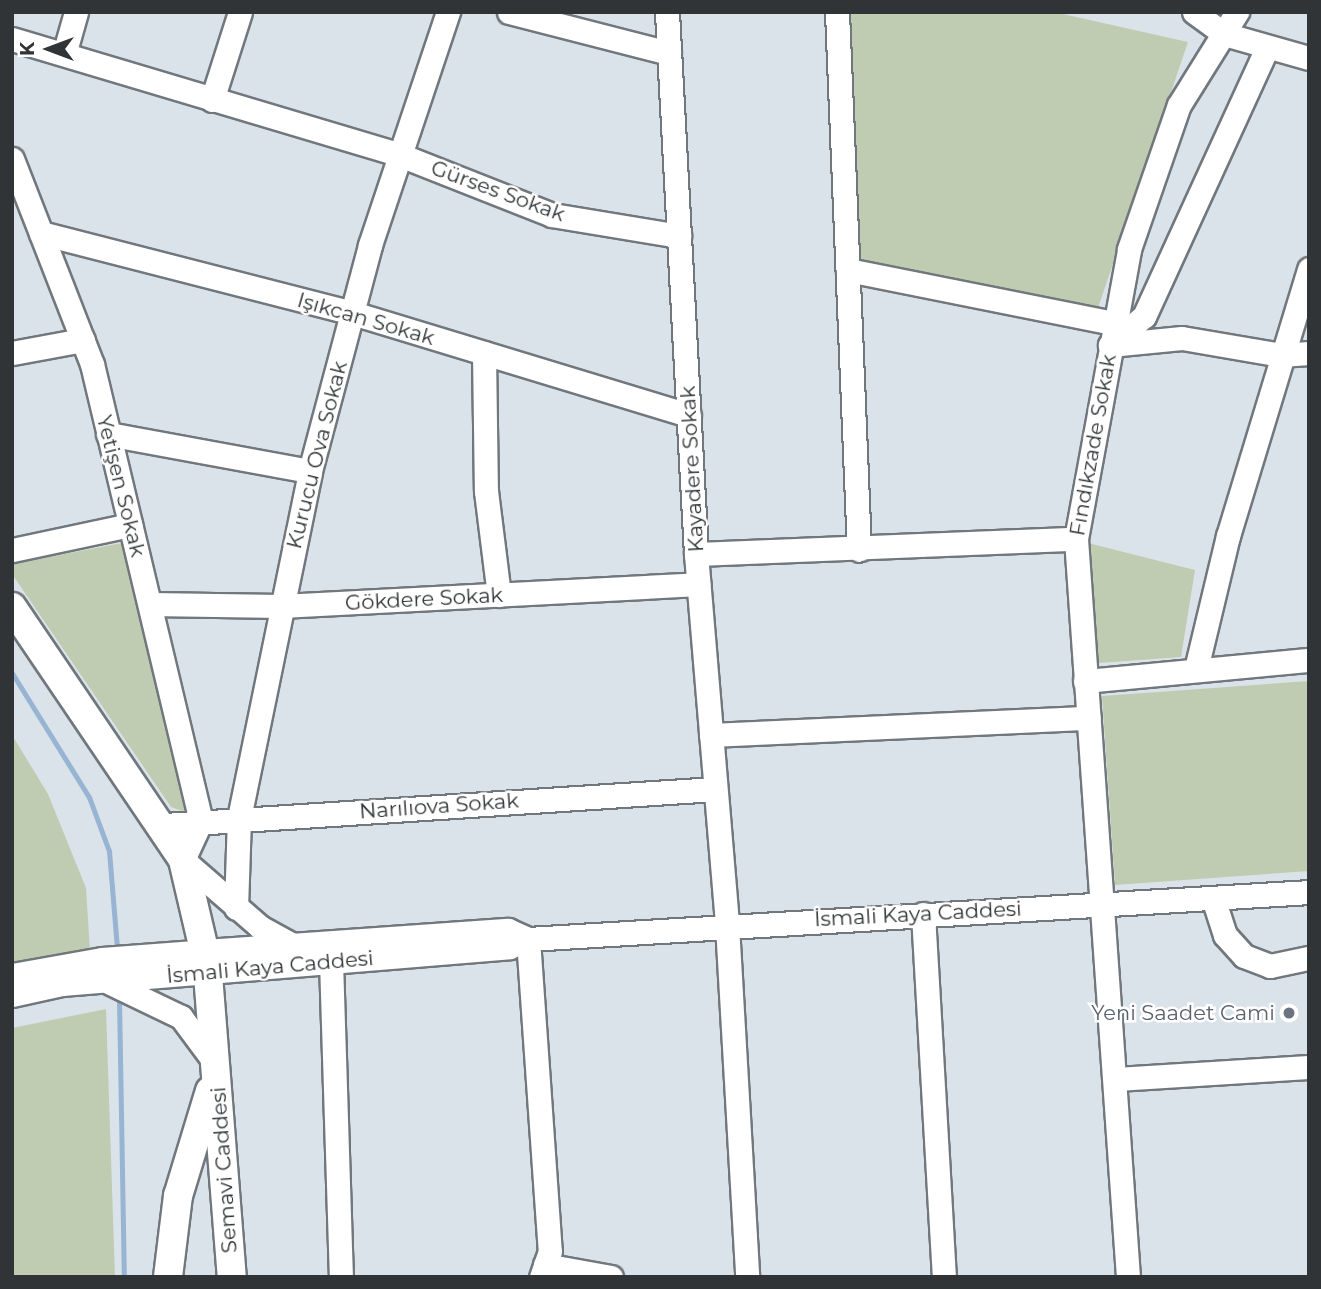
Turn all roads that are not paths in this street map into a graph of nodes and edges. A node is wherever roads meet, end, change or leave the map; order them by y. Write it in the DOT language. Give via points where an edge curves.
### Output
graph roads {
  1 [pos="76,12"];
  2 [pos="240,12"];
  3 [pos="448,12"];
  4 [pos="509,12"];
  5 [pos="667,12"];
  6 [pos="837,12"];
  7 [pos="1194,12"];
  8 [pos="1237,12"];
  9 [pos="1224,34"];
  10 [pos="12,39"];
  11 [pos="1266,50"];
  12 [pos="65,51"];
  13 [pos="669,53"];
  14 [pos="1309,58"];
  15 [pos="212,100"];
  16 [pos="400,155"];
  17 [pos="12,159"];
  18 [pos="41,233"];
  19 [pos="679,236"];
  20 [pos="1309,269"];
  21 [pos="848,270"];
  22 [pos="354,313"];
  23 [pos="1112,334"];
  24 [pos="83,340"];
  25 [pos="12,353"];
  26 [pos="484,353"];
  27 [pos="1309,353"];
  28 [pos="1281,355"];
  29 [pos="689,415"];
  30 [pos="108,434"];
  31 [pos="310,471"];
  32 [pos="130,525"];
  33 [pos="1076,539"];
  34 [pos="12,550"];
  35 [pos="859,550"];
  36 [pos="696,554"];
  37 [pos="698,584"];
  38 [pos="499,595"];
  39 [pos="150,604"];
  40 [pos="281,606"];
  41 [pos="12,607"];
  42 [pos="1309,660"];
  43 [pos="1196,669"];
  44 [pos="1085,681"];
  45 [pos="1089,718"];
  46 [pos="711,735"];
  47 [pos="715,789"];
  48 [pos="239,818"];
  49 [pos="201,821"];
  50 [pos="164,825"];
  51 [pos="183,860"];
  52 [pos="1309,892"];
  53 [pos="1213,898"];
  54 [pos="1105,903"];
  55 [pos="236,908"];
  56 [pos="923,914"];
  57 [pos="727,925"];
  58 [pos="528,939"];
  59 [pos="293,945"];
  60 [pos="1309,958"];
  61 [pos="331,961"];
  62 [pos="206,962"];
  63 [pos="12,975"];
  64 [pos="103,981"];
  65 [pos="12,995"];
  66 [pos="216,1064"];
  67 [pos="1309,1067"];
  68 [pos="1116,1079"];
  69 [pos="543,1271"];
  70 [pos="167,1277"];
  71 [pos="232,1277"];
  72 [pos="341,1277"];
  73 [pos="611,1277"];
  74 [pos="747,1277"];
  75 [pos="944,1277"];
  76 [pos="1128,1277"];
  1 -- 12 [label="street"];
  2 -- 15 [label="street"];
  3 -- 16 [label="street, Kurucu Ova Sokak"];
  4 -- 13 [label="street"];
  5 -- 13 [label="street, Kayadere Sokak"];
  6 -- 21 [label="street"];
  7 -- 9 [label="street"];
  8 -- 9 [label="street, Fındıkzade Sokak"];
  9 -- 11 [label="street"];
  9 -- 23 [label="street, Fındıkzade Sokak" via="1179,105 1129,249"];
  10 -- 12 [label="street, Gürses Sokak"];
  11 -- 14 [label="street"];
  11 -- 23 [label="street" via="1144,316"];
  12 -- 15 [label="street, Gürses Sokak"];
  13 -- 19 [label="street, Kayadere Sokak"];
  15 -- 16 [label="street, Gürses Sokak"];
  16 -- 19 [label="street, Gürses Sokak" via="552,215"];
  16 -- 22 [label="street, Kurucu Ova Sokak"];
  17 -- 18 [label="street, Yetişen Sokak"];
  18 -- 22 [label="street, Işıkcan Sokak"];
  18 -- 24 [label="street, Yetişen Sokak"];
  19 -- 29 [label="street, Kayadere Sokak"];
  20 -- 28 [label="street"];
  21 -- 23 [label="street"];
  21 -- 35 [label="street"];
  22 -- 26 [label="street, Işıkcan Sokak"];
  22 -- 31 [label="street, Kurucu Ova Sokak"];
  23 -- 28 [label="street" via="1182,338"];
  23 -- 33 [label="street, Fındıkzade Sokak"];
  24 -- 25 [label="street"];
  24 -- 30 [label="street, Yetişen Sokak"];
  26 -- 29 [label="street, Işıkcan Sokak"];
  26 -- 38 [label="street" via="486,491"];
  27 -- 28 [label="street"];
  28 -- 43 [label="street" via="1228,536"];
  29 -- 36 [label="street, Kayadere Sokak"];
  30 -- 31 [label="street"];
  30 -- 32 [label="street, Yetişen Sokak"];
  31 -- 40 [label="street, Kurucu Ova Sokak"];
  32 -- 34 [label="street"];
  32 -- 39 [label="street, Yetişen Sokak"];
  33 -- 35 [label="street"];
  33 -- 44 [label="street, Fındıkzade Sokak"];
  35 -- 36 [label="street"];
  36 -- 37 [label="street, Kayadere Sokak"];
  37 -- 38 [label="street, Gökdere Sokak"];
  37 -- 46 [label="street, Kayadere Sokak"];
  38 -- 40 [label="street, Gökdere Sokak"];
  39 -- 40 [label="street, Gökdere Sokak"];
  39 -- 49 [label="street, Yetişen Sokak"];
  40 -- 48 [label="street, Kurucu Ova Sokak"];
  41 -- 50 [label="main road, Semavi Caddesi"];
  42 -- 43 [label="street"];
  43 -- 44 [label="street"];
  44 -- 45 [label="street, Fındıkzade Sokak"];
  45 -- 46 [label="street"];
  45 -- 54 [label="street, Fındıkzade Sokak"];
  46 -- 47 [label="street, Kayadere Sokak"];
  47 -- 48 [label="street, Narılıova Sokak"];
  47 -- 57 [label="street, Kayadere Sokak"];
  48 -- 49 [label="street, Narılıova Sokak"];
  48 -- 55 [label="street, Kurucu Ova Sokak"];
  49 -- 50 [label="street, Narılıova Sokak"];
  49 -- 51 [label="street"];
  50 -- 51 [label="main road, Semavi Caddesi"];
  51 -- 55 [label="street"];
  51 -- 62 [label="main road, Semavi Caddesi"];
  52 -- 53 [label="street, İsmali Kaya Caddesi"];
  53 -- 54 [label="street, İsmali Kaya Caddesi"];
  53 -- 60 [label="street" via="1225,935 1244,956 1270,966"];
  54 -- 56 [label="street, İsmali Kaya Caddesi"];
  54 -- 68 [label="street, Fındıkzade Sokak"];
  55 -- 59 [label="street"];
  56 -- 57 [label="street, İsmali Kaya Caddesi"];
  56 -- 75 [label="street"];
  57 -- 58 [label="street, İsmali Kaya Caddesi"];
  57 -- 74 [label="street, Kayadere Sokak"];
  58 -- 59 [label="street, İsmali Kaya Caddesi" via="508,930"];
  58 -- 61 [label="street, İsmali Kaya Caddesi" via="509,947"];
  58 -- 69 [label="street" via="550,1251"];
  59 -- 62 [label="street, İsmali Kaya Caddesi"];
  61 -- 62 [label="street, İsmali Kaya Caddesi"];
  61 -- 72 [label="street"];
  62 -- 63 [label="street, İsmali Kaya Caddesi" via="102,959"];
  62 -- 64 [label="street, İsmali Kaya Caddesi"];
  62 -- 66 [label="main road, Semavi Caddesi"];
  64 -- 65 [label="street, İsmali Kaya Caddesi"];
  64 -- 66 [label="street" via="181,1017"];
  66 -- 70 [label="main road, Semavi Caddesi" via="199,1138 178,1196"];
  66 -- 71 [label="main road, Semavi Caddesi"];
  67 -- 68 [label="street"];
  68 -- 76 [label="street, Fındıkzade Sokak"];
  69 -- 73 [label="street"];
}
